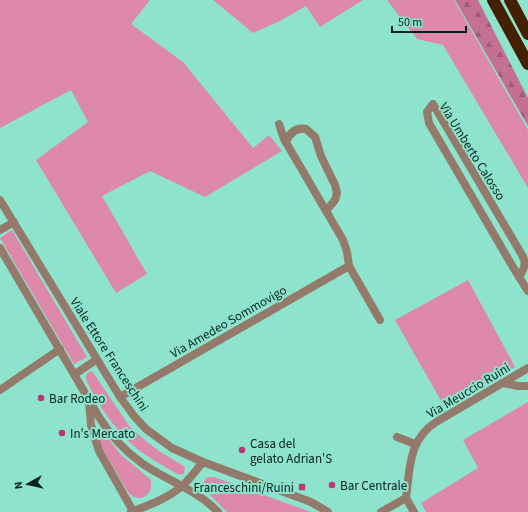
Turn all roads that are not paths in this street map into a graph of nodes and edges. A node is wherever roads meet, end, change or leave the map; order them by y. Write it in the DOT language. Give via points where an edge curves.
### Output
graph roads {
  1 [pos="493,0"];
  2 [pos="510,0"];
  3 [pos="528,34"];
  4 [pos="528,64"];
  5 [pos="279,124"];
  6 [pos="286,142"];
  7 [pos="489,198"];
  8 [pos="0,200"];
  9 [pos="477,206"];
  10 [pos="326,211"];
  11 [pos="14,222"];
  12 [pos="0,230"];
  13 [pos="0,248"];
  14 [pos="349,266"];
  15 [pos="519,278"];
  16 [pos="528,291"];
  17 [pos="380,320"];
  18 [pos="60,349"];
  19 [pos="96,360"];
  20 [pos="528,368"];
  21 [pos="75,374"];
  22 [pos="503,383"];
  23 [pos="528,386"];
  24 [pos="0,390"];
  25 [pos="120,397"];
  26 [pos="89,399"];
  27 [pos="397,437"];
  28 [pos="415,444"];
  29 [pos="203,462"];
  30 [pos="182,485"];
  31 [pos="406,498"];
  32 [pos="132,512"];
  33 [pos="218,512"];
  34 [pos="328,512"];
  35 [pos="381,512"];
  36 [pos="414,512"];
  1 -- 4 [label="highway"];
  2 -- 3 [label="highway"];
  5 -- 6 [label="street"];
  6 -- 10 [label="street"];
  6 -- 10 [label="street" via="291,132 299,128 312,132 315,137 336,189 335,200"];
  7 -- 9 [label="street"];
  7 -- 9 [label="street, Via Umberto Calosso" via="433,104 427,112 428,121"];
  7 -- 15 [label="street, Via Umberto Calosso" via="524,258 524,268"];
  8 -- 11 [label="street, Viale Ettore Franceschini"];
  9 -- 15 [label="street, Via Umberto Calosso"];
  10 -- 14 [label="street" via="343,240"];
  11 -- 12 [label="street"];
  11 -- 19 [label="street, Viale Ettore Franceschini"];
  13 -- 18 [label="street"];
  14 -- 17 [label="street"];
  14 -- 25 [label="street, Via Amedeo Sommovigo"];
  15 -- 16 [label="street, Via Umberto Calosso"];
  18 -- 21 [label="street"];
  18 -- 24 [label="street"];
  19 -- 21 [label="street"];
  19 -- 25 [label="street, Viale Ettore Franceschini"];
  20 -- 22 [label="street, Via Meuccio Ruini"];
  21 -- 26 [label="street"];
  22 -- 23 [label="street"];
  22 -- 28 [label="street, Via Meuccio Ruini" via="432,425"];
  25 -- 29 [label="street, Viale Ettore Franceschini" via="134,416 154,435 172,448"];
  26 -- 30 [label="street" via="106,426 131,454"];
  26 -- 32 [label="street" via="99,451"];
  27 -- 28 [label="street"];
  28 -- 31 [label="street, Via Meuccio Ruini"];
  29 -- 30 [label="street"];
  29 -- 34 [label="street, Viale Ettore Franceschini" via="311,502"];
  30 -- 32 [label="street" via="162,499"];
  30 -- 33 [label="street"];
  31 -- 35 [label="street"];
  31 -- 36 [label="street"];
}
